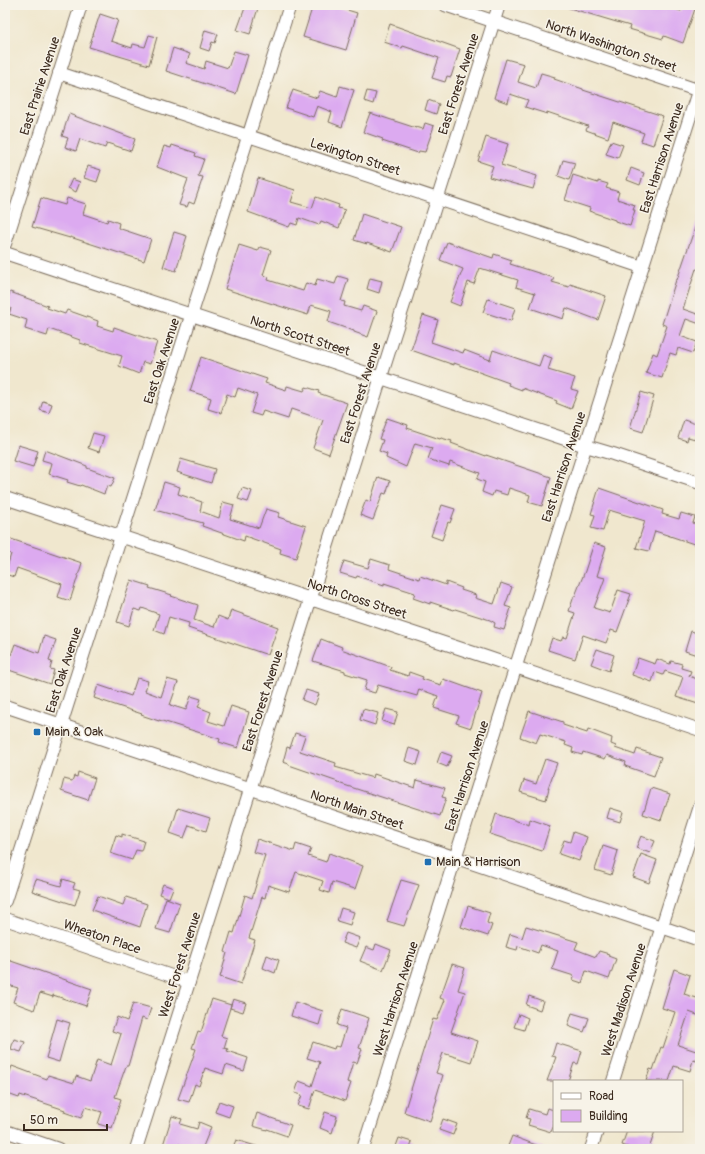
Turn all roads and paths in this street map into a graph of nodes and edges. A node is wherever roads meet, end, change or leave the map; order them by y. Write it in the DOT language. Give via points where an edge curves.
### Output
graph roads {
  1 [pos="81,5"];
  2 [pos="290,5"];
  3 [pos="446,5"];
  4 [pos="499,5"];
  5 [pos="494,21"];
  6 [pos="59,73"];
  7 [pos="699,89"];
  8 [pos="248,136"];
  9 [pos="437,199"];
  10 [pos="5,244"];
  11 [pos="5,253"];
  12 [pos="642,267"];
  13 [pos="191,315"];
  14 [pos="380,378"];
  15 [pos="586,446"];
  16 [pos="700,483"];
  17 [pos="5,498"];
  18 [pos="121,536"];
  19 [pos="310,599"];
  20 [pos="516,667"];
  21 [pos="5,706"];
  22 [pos="61,725"];
  23 [pos="700,730"];
  24 [pos="250,789"];
  25 [pos="700,806"];
  26 [pos="455,858"];
  27 [pos="5,901"];
  28 [pos="5,919"];
  29 [pos="661,927"];
  30 [pos="700,940"];
  31 [pos="189,982"];
  32 [pos="612,1080"];
  33 [pos="5,1131"];
  34 [pos="597,1132"];
  35 [pos="58,1149"];
  36 [pos="136,1149"];
  37 [pos="363,1149"];
  38 [pos="591,1149"];
  1 -- 6 [label="street, East Prairie Avenue"];
  2 -- 8 [label="street, East Oak Avenue"];
  3 -- 5 [label="street, North Washington Street"];
  4 -- 5 [label="street, East Forest Avenue"];
  5 -- 7 [label="street, North Washington Street"];
  5 -- 9 [label="street, East Forest Avenue"];
  6 -- 8 [label="street, Lexington Street"];
  6 -- 10 [label="street, East Prairie Avenue"];
  7 -- 12 [label="street, East Harrison Avenue"];
  8 -- 9 [label="street, Lexington Street"];
  8 -- 13 [label="street, East Oak Avenue"];
  9 -- 12 [label="street, Lexington Street"];
  9 -- 14 [label="street, East Forest Avenue"];
  11 -- 13 [label="street, North Scott Street"];
  12 -- 15 [label="street, East Harrison Avenue"];
  13 -- 14 [label="street, North Scott Street"];
  13 -- 18 [label="street, East Oak Avenue"];
  14 -- 15 [label="street, North Scott Street"];
  14 -- 19 [label="street, East Forest Avenue"];
  15 -- 16 [label="street, North Scott Street"];
  15 -- 20 [label="street, East Harrison Avenue"];
  17 -- 18 [label="street, North Cross Street"];
  18 -- 19 [label="street, North Cross Street"];
  18 -- 22 [label="street, East Oak Avenue"];
  19 -- 20 [label="street, North Cross Street"];
  19 -- 24 [label="street, East Forest Avenue"];
  20 -- 23 [label="street, North Cross Street"];
  20 -- 26 [label="street, East Harrison Avenue"];
  21 -- 22 [label="street, North Main Street"];
  22 -- 24 [label="street, North Main Street"];
  22 -- 27 [label="street, East Oak Avenue"];
  24 -- 26 [label="street, North Main Street"];
  24 -- 31 [label="street, West Forest Avenue"];
  25 -- 29 [label="street, West Madison Avenue"];
  26 -- 29 [label="street, North Main Street"];
  26 -- 37 [label="street, West Harrison Avenue"];
  28 -- 31 [label="street, Wheaton Place"];
  29 -- 30 [label="street, North Main Street"];
  29 -- 32 [label="street, West Madison Avenue"];
  31 -- 36 [label="street, West Forest Avenue"];
  33 -- 35 [label="street"];
  34 -- 38 [label="street"];
}
